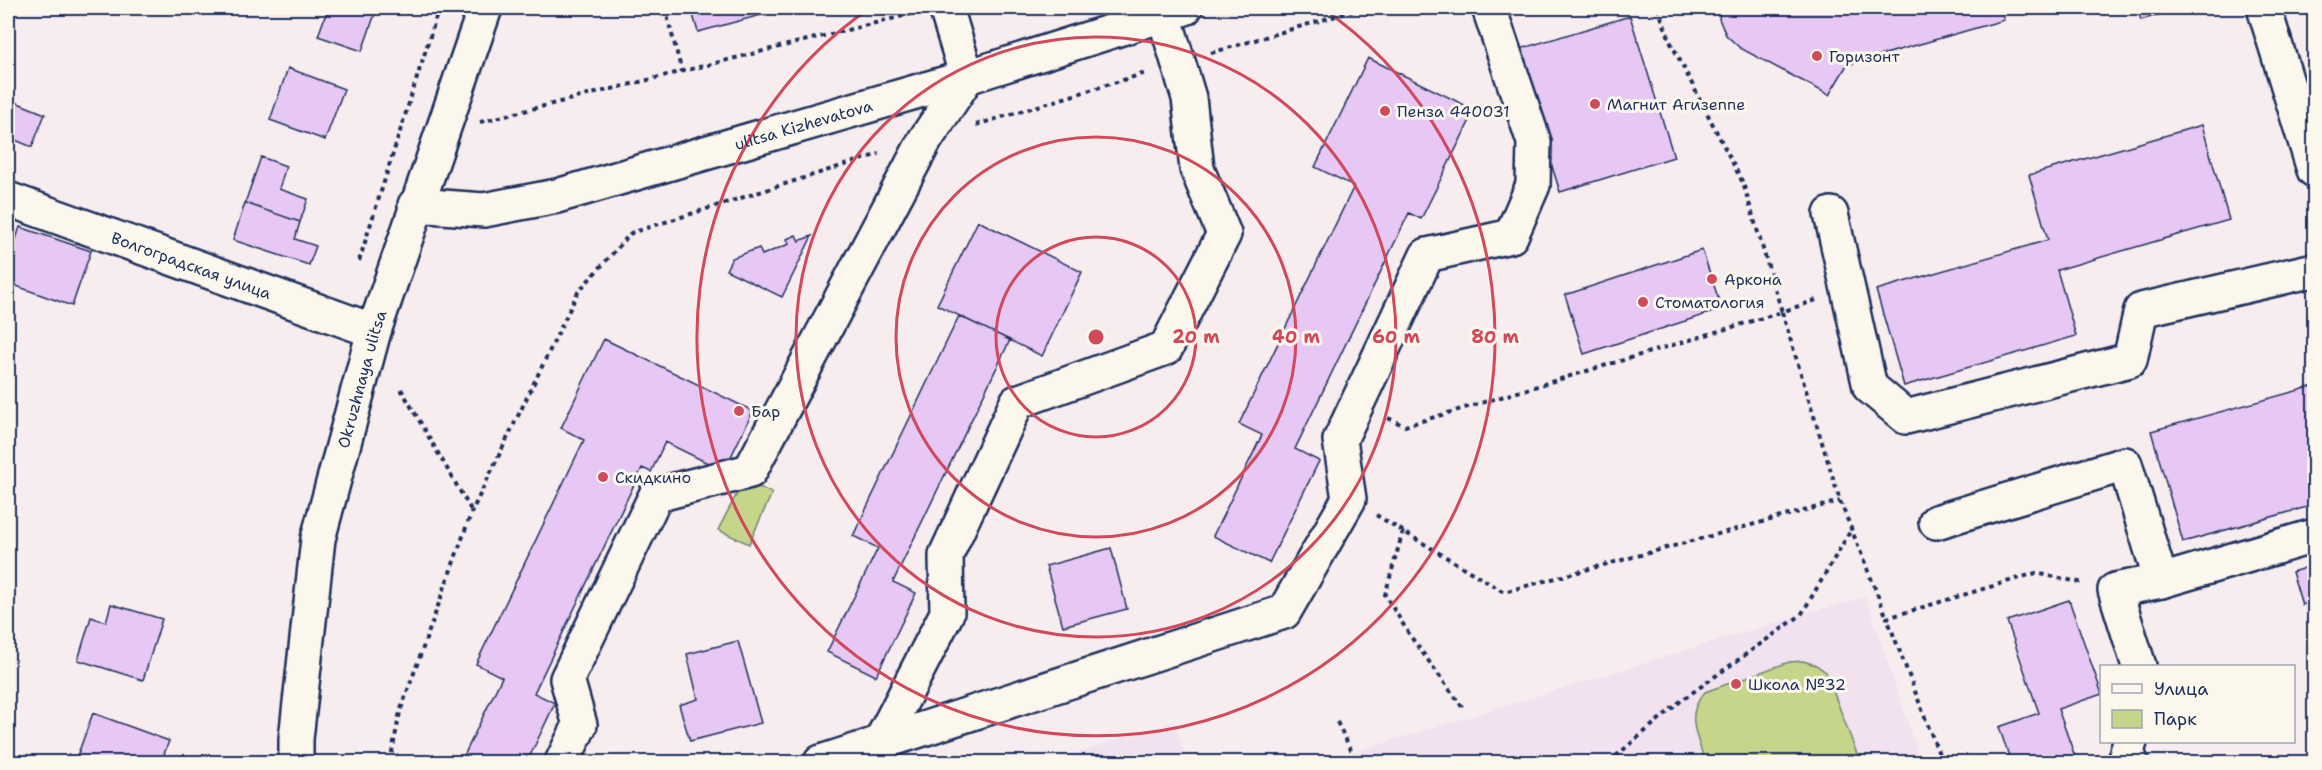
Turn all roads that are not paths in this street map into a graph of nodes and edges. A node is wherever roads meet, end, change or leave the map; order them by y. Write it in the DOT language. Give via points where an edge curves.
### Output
graph roads {
  1 [pos="485,8"];
  2 [pos="1489,8"];
  3 [pos="2264,8"];
  4 [pos="931,10"];
  5 [pos="1174,11"];
  6 [pos="966,77"];
  7 [pos="2314,170"];
  8 [pos="8,199"];
  9 [pos="415,205"];
  10 [pos="1831,214"];
  11 [pos="2314,270"];
  12 [pos="374,332"];
  13 [pos="1936,522"];
  14 [pos="2314,536"];
  15 [pos="2161,580"];
  16 [pos="2139,665"];
  17 [pos="2129,743"];
  18 [pos="879,745"];
  19 [pos="296,762"];
  20 [pos="562,762"];
  21 [pos="822,762"];
  22 [pos="2131,762"];
  1 -- 9 [label="main road, Okruzhnaya ulitsa"];
  2 -- 18 [label="main road" via="1534,142 1533,185 1511,236 1427,255 1340,440 1349,499 1284,612"];
  3 -- 7 [label="main road"];
  4 -- 6 [label="main road"];
  5 -- 6 [label="main road, ulitsa Kizhevatova"];
  5 -- 18 [label="main road" via="1177,63 1190,98 1197,169 1224,234 1166,348 1017,402 946,555 947,613"];
  6 -- 9 [label="main road, ulitsa Kizhevatova" via="556,196 484,210"];
  6 -- 20 [label="main road" via="925,140 750,471 656,495 567,679 580,725"];
  8 -- 12 [label="main road, Волгоградская улица"];
  9 -- 12 [label="main road, Okruzhnaya ulitsa"];
  10 -- 11 [label="main road" via="1870,387 1906,417 2130,360 2140,310"];
  12 -- 19 [label="main road, Okruzhnaya ulitsa" via="318,539"];
  13 -- 15 [label="main road" via="2125,464"];
  14 -- 15 [label="main road"];
  15 -- 16 [label="main road" via="2115,590"];
  17 -- 22 [label="main road" via="2127,751"];
  18 -- 21 [label="main road"];
}
